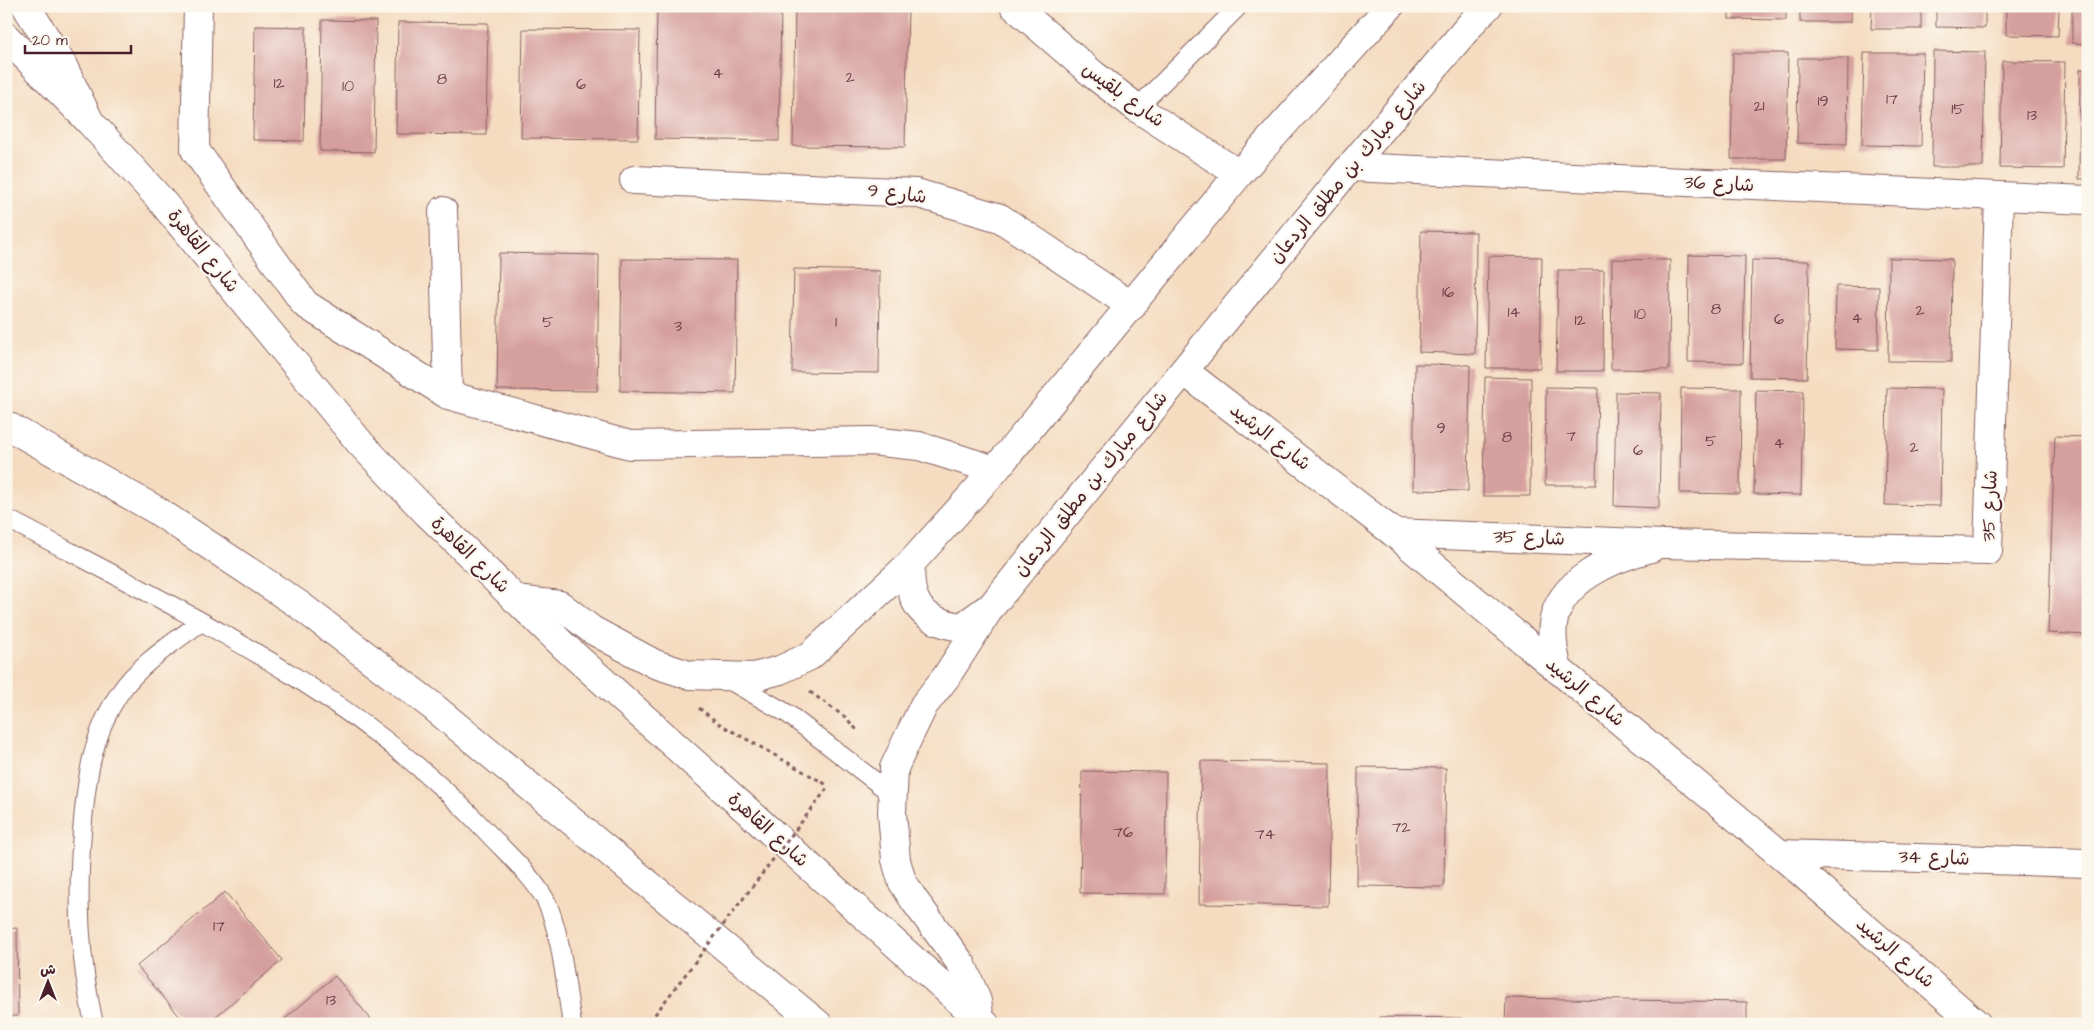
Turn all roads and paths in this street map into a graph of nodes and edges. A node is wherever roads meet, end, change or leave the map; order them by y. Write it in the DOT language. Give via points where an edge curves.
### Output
graph roads {
  1 [pos="26,6"];
  2 [pos="198,6"];
  3 [pos="1014,6"];
  4 [pos="1239,6"];
  5 [pos="1390,6"];
  6 [pos="1479,10"];
  7 [pos="6,37"];
  8 [pos="1137,108"];
  9 [pos="90,122"];
  10 [pos="1350,167"];
  11 [pos="1239,174"];
  12 [pos="634,180"];
  13 [pos="1999,197"];
  14 [pos="2088,200"];
  15 [pos="444,211"];
  16 [pos="1132,306"];
  17 [pos="1184,370"];
  18 [pos="448,395"];
  19 [pos="6,426"];
  20 [pos="995,470"];
  21 [pos="6,518"];
  22 [pos="1394,533"];
  23 [pos="1664,544"];
  24 [pos="911,563"];
  25 [pos="516,600"];
  26 [pos="990,608"];
  27 [pos="201,622"];
  28 [pos="1558,670"];
  29 [pos="722,676"];
  30 [pos="718,723"];
  31 [pos="892,813"];
  32 [pos="1780,854"];
  33 [pos="2088,863"];
  34 [pos="651,1022"];
  35 [pos="983,1022"];
  36 [pos="94,1024"];
  37 [pos="572,1024"];
  38 [pos="818,1024"];
  39 [pos="1977,1024"];
  1 -- 9 [label="main road" via="62,64"];
  2 -- 18 [label="main road" via="195,150 304,304"];
  3 -- 8 [label="main road, شارع بلقيس" via="1094,76"];
  4 -- 8 [label="lane"];
  5 -- 11 [label="main road"];
  6 -- 10 [label="main road, شارع مبارك بن مطلق الردعان"];
  7 -- 9 [label="main road, شارع القاهرة"];
  8 -- 11 [label="main road, شارع بلقيس"];
  9 -- 25 [label="main road, شارع القاهرة" via="159,198 361,444"];
  10 -- 13 [label="main road, شارع 36"];
  10 -- 17 [label="main road, شارع مبارك بن مطلق الردعان"];
  11 -- 16 [label="main road"];
  12 -- 16 [label="main road, شارع 9" via="916,192 1000,218"];
  13 -- 14 [label="main road, شارع 36"];
  13 -- 23 [label="main road, شارع 35" via="1988,551"];
  15 -- 18 [label="main road"];
  16 -- 20 [label="main road"];
  17 -- 22 [label="main road, شارع الرشيد"];
  17 -- 26 [label="main road, شارع مبارك بن مطلق الردعان"];
  18 -- 20 [label="main road" via="630,446 871,441 919,446"];
  19 -- 38 [label="main road" via="156,510 298,604 431,705"];
  20 -- 24 [label="main road"];
  21 -- 27 [label="lane"];
  22 -- 23 [label="main road, شارع 35"];
  22 -- 28 [label="main road, شارع الرشيد"];
  23 -- 28 [label="main road, شارع 35" via="1608,564 1571,588 1563,598 1553,623 1552,639"];
  24 -- 26 [label="main road" via="909,582 915,601 927,615 943,625 962,627"];
  24 -- 29 [label="main road" via="810,656 780,670 754,677"];
  25 -- 29 [label="main road" via="560,605 592,630 655,664 689,675"];
  25 -- 35 [label="main road, شارع القاهرة" via="564,647"];
  26 -- 31 [label="main road, شارع مبارك بن مطلق الردعان" via="924,705 908,738 894,768"];
  27 -- 36 [label="lane" via="139,671 119,693 101,724 92,755 84,803 79,921"];
  27 -- 37 [label="lane" via="284,669 372,729 473,818 533,882 553,920"];
  28 -- 32 [label="main road, شارع الرشيد"];
  29 -- 31 [label="lane" via="788,714 885,788"];
  30 -- 34 [label="path, bridge" via="829,786"];
  31 -- 35 [label="main road, شارع مبارك بن مطلق الردعان" via="896,860 902,881 962,965"];
  32 -- 33 [label="main road, شارع 34"];
  32 -- 39 [label="main road, شارع الرشيد"];
}
